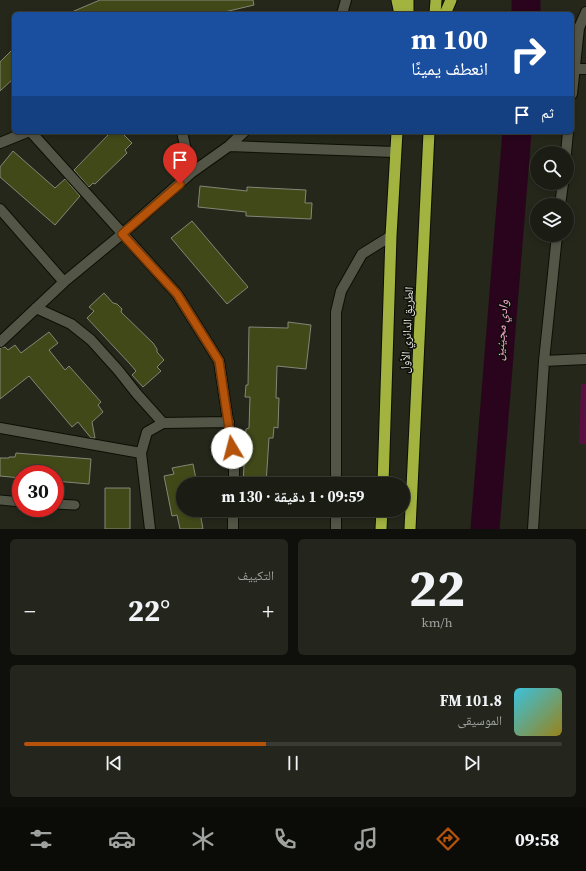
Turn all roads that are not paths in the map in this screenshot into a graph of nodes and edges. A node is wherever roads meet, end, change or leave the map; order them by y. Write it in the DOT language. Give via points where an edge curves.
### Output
graph roads {
  1 [pos="346,0"];
  2 [pos="397,0"];
  3 [pos="408,0"];
  4 [pos="436,0"];
  5 [pos="451,0"];
  6 [pos="343,12"];
  7 [pos="400,12"];
  8 [pos="408,12"];
  9 [pos="435,12"];
  10 [pos="446,12"];
  11 [pos="586,12"];
  12 [pos="575,69"];
  13 [pos="586,69"];
  14 [pos="574,77"];
  15 [pos="22,134"];
  16 [pos="33,134"];
  17 [pos="182,134"];
  18 [pos="242,134"];
  19 [pos="397,134"];
  20 [pos="429,134"];
  21 [pos="568,134"];
  22 [pos="0,143"];
  23 [pos="229,146"];
  24 [pos="567,146"];
  25 [pos="395,152"];
  26 [pos="191,174"];
  27 [pos="0,209"];
  28 [pos="122,234"];
  29 [pos="391,236"];
  30 [pos="556,242"];
  31 [pos="64,282"];
  32 [pos="36,308"];
  33 [pos="0,342"];
  34 [pos="586,359"];
  35 [pos="544,361"];
  36 [pos="229,422"];
  37 [pos="163,423"];
  38 [pos="0,428"];
  39 [pos="141,453"];
  40 [pos="234,477"];
  41 [pos="336,477"];
  42 [pos="383,477"];
  43 [pos="0,500"];
  44 [pos="12,501"];
  45 [pos="64,504"];
  46 [pos="75,505"];
  47 [pos="233,517"];
  48 [pos="336,517"];
  49 [pos="382,517"];
  50 [pos="150,529"];
  51 [pos="233,529"];
  52 [pos="336,529"];
  53 [pos="381,529"];
  54 [pos="410,529"];
  55 [pos="533,529"];
  1 -- 6 [label="street"];
  2 -- 7 [label="highway"];
  3 -- 8 [label="highway"];
  4 -- 9 [label="highway"];
  5 -- 10 [label="highway"];
  11 -- 12 [label="street" via="579,28"];
  12 -- 13 [label="street"];
  12 -- 14 [label="street"];
  15 -- 22 [label="street"];
  16 -- 28 [label="street"];
  17 -- 26 [label="street"];
  18 -- 23 [label="street"];
  19 -- 25 [label="highway, الطريق الدائري الأول"];
  20 -- 54 [label="highway, الطريق الدائري الأول"];
  21 -- 24 [label="street"];
  23 -- 25 [label="street"];
  23 -- 26 [label="street"];
  25 -- 29 [label="highway, الطريق الدائري الأول"];
  26 -- 28 [label="street"];
  27 -- 31 [label="street"];
  28 -- 31 [label="street"];
  28 -- 36 [label="street" via="177,294 219,361"];
  29 -- 41 [label="street" via="362,254 341,291 336,312"];
  29 -- 42 [label="highway, الطريق الدائري الأول"];
  30 -- 35 [label="street"];
  31 -- 32 [label="street"];
  32 -- 33 [label="street"];
  32 -- 37 [label="street" via="72,324 91,340"];
  34 -- 35 [label="street"];
  35 -- 55 [label="street"];
  36 -- 37 [label="street"];
  36 -- 40 [label="street"];
  37 -- 39 [label="street" via="147,432"];
  38 -- 39 [label="street"];
  39 -- 50 [label="street"];
  43 -- 44 [label="lane"];
  45 -- 46 [label="lane"];
  47 -- 51 [label="street"];
  48 -- 52 [label="street"];
  49 -- 53 [label="highway"];
}
